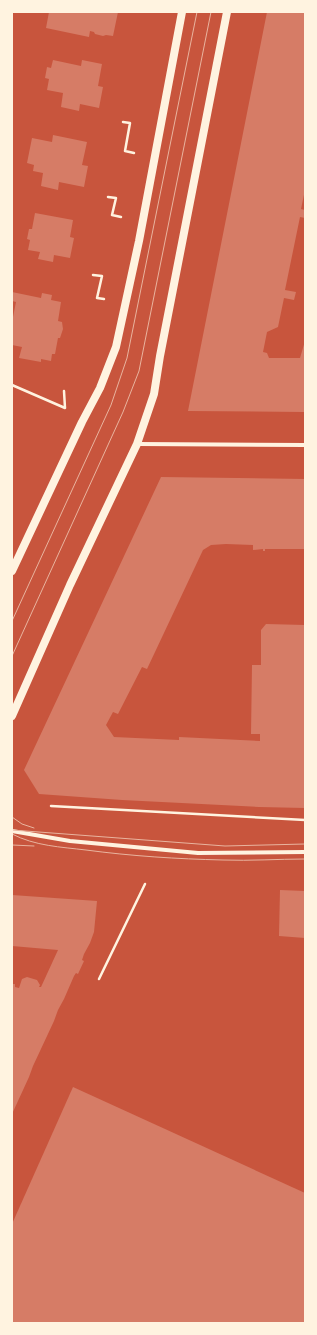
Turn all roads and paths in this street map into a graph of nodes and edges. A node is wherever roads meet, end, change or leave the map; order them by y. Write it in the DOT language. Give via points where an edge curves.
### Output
graph roads {
  1 [pos="182,12"];
  2 [pos="227,12"];
  3 [pos="123,122"];
  4 [pos="134,153"];
  5 [pos="108,197"];
  6 [pos="121,217"];
  7 [pos="93,275"];
  8 [pos="104,299"];
  9 [pos="12,385"];
  10 [pos="64,391"];
  11 [pos="137,444"];
  12 [pos="305,445"];
  13 [pos="12,571"];
  14 [pos="13,714"];
  15 [pos="51,806"];
  16 [pos="305,820"];
  17 [pos="12,831"];
  18 [pos="305,852"];
  19 [pos="145,884"];
  20 [pos="99,979"];
  1 -- 13 [label="main road" via="116,347 100,388"];
  2 -- 11 [label="main road" via="154,394"];
  3 -- 4 [label="path" via="130,123 125,151"];
  5 -- 6 [label="path" via="116,198 112,215"];
  7 -- 8 [label="path" via="102,276 97,298"];
  9 -- 10 [label="path" via="65,408"];
  11 -- 12 [label="street"];
  11 -- 14 [label="main road"];
  15 -- 16 [label="path"];
  17 -- 18 [label="street" via="70,841 198,852"];
  19 -- 20 [label="path"];
}
